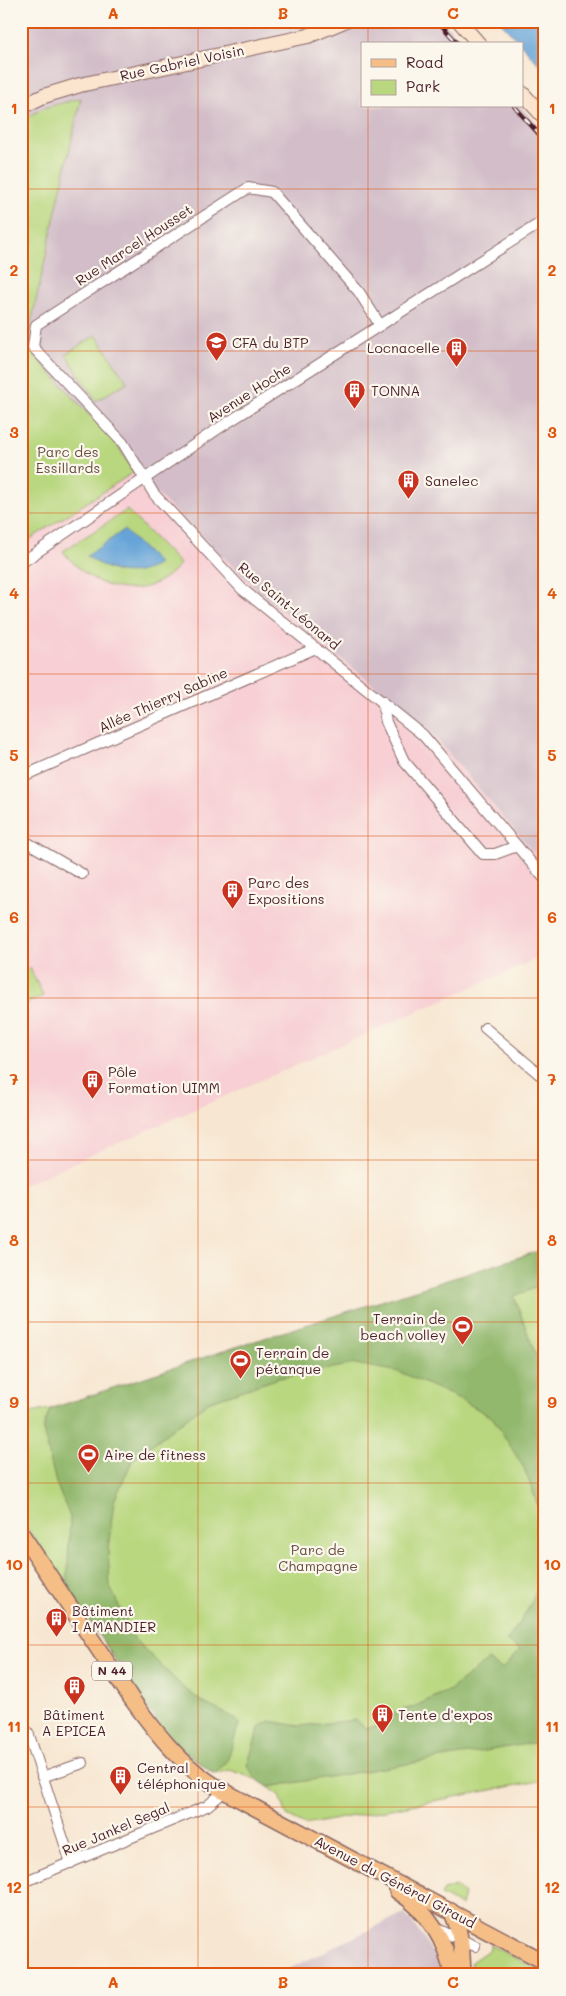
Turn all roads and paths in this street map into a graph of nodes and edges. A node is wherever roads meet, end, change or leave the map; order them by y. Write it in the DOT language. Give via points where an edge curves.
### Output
graph roads {
  1 [pos="344,21"];
  2 [pos="460,21"];
  3 [pos="477,42"];
  4 [pos="80,84"];
  5 [pos="21,95"];
  6 [pos="524,95"];
  7 [pos="21,107"];
  8 [pos="545,118"];
  9 [pos="545,220"];
  10 [pos="380,325"];
  11 [pos="144,481"];
  12 [pos="21,562"];
  13 [pos="316,648"];
  14 [pos="382,702"];
  15 [pos="21,777"];
  16 [pos="21,839"];
  17 [pos="517,846"];
  18 [pos="82,874"];
  19 [pos="545,879"];
  20 [pos="485,1028"];
  21 [pos="543,1072"];
  22 [pos="21,1533"];
  23 [pos="21,1548"];
  24 [pos="28,1732"];
  25 [pos="83,1763"];
  26 [pos="42,1777"];
  27 [pos="219,1796"];
  28 [pos="71,1863"];
  29 [pos="21,1883"];
  30 [pos="451,1911"];
  31 [pos="472,1924"];
  32 [pos="432,1925"];
  33 [pos="461,1940"];
  34 [pos="545,1962"];
  35 [pos="452,1975"];
  36 [pos="463,1975"];
  1 -- 4 [label="street, Rue Gabriel Voisin" via="308,36"];
  2 -- 3 [label="street"];
  4 -- 5 [label="street"];
  4 -- 7 [label="street, Rue Gabriel Voisin"];
  6 -- 8 [label="street"];
  9 -- 10 [label="street, Avenue Hoche"];
  10 -- 11 [label="street, Avenue Hoche"];
  10 -- 11 [label="street, Rue Marcel Housset" via="359,292 272,192 248,188 36,325 33,347 123,443"];
  11 -- 12 [label="street, Avenue Hoche"];
  11 -- 13 [label="street, Rue Saint-Léonard" via="242,589"];
  13 -- 14 [label="street, Rue Saint-Léonard"];
  13 -- 15 [label="street, Allée Thierry Sabine"];
  14 -- 17 [label="street, Rue Saint-Léonard" via="423,735"];
  14 -- 17 [label="street" via="386,722 404,761 483,854 494,854"];
  16 -- 18 [label="street"];
  17 -- 19 [label="street, Rue Saint-Léonard"];
  20 -- 21 [label="street"];
  22 -- 30 [label="main road, Avenue du Général Giraud / N 44" via="150,1724 188,1766 244,1802"];
  23 -- 27 [label="main road, Avenue du Général Giraud / N 44" via="146,1734 168,1757"];
  24 -- 26 [label="street"];
  25 -- 26 [label="street"];
  26 -- 28 [label="street"];
  27 -- 28 [label="street, Rue Jankel Segal" via="207,1806"];
  27 -- 32 [label="main road, Avenue du Général Giraud / N 44" via="389,1886 412,1902"];
  28 -- 29 [label="street, Rue Jankel Segal"];
  30 -- 31 [label="main road, Avenue du Général Giraud"];
  30 -- 32 [label="street" via="439,1914"];
  30 -- 33 [label="main road"];
  31 -- 33 [label="street" via="475,1946"];
  31 -- 34 [label="main road, Avenue du Général Giraud"];
  32 -- 33 [label="street"];
  32 -- 35 [label="main road, N 44" via="447,1954"];
  33 -- 36 [label="main road"];
}
